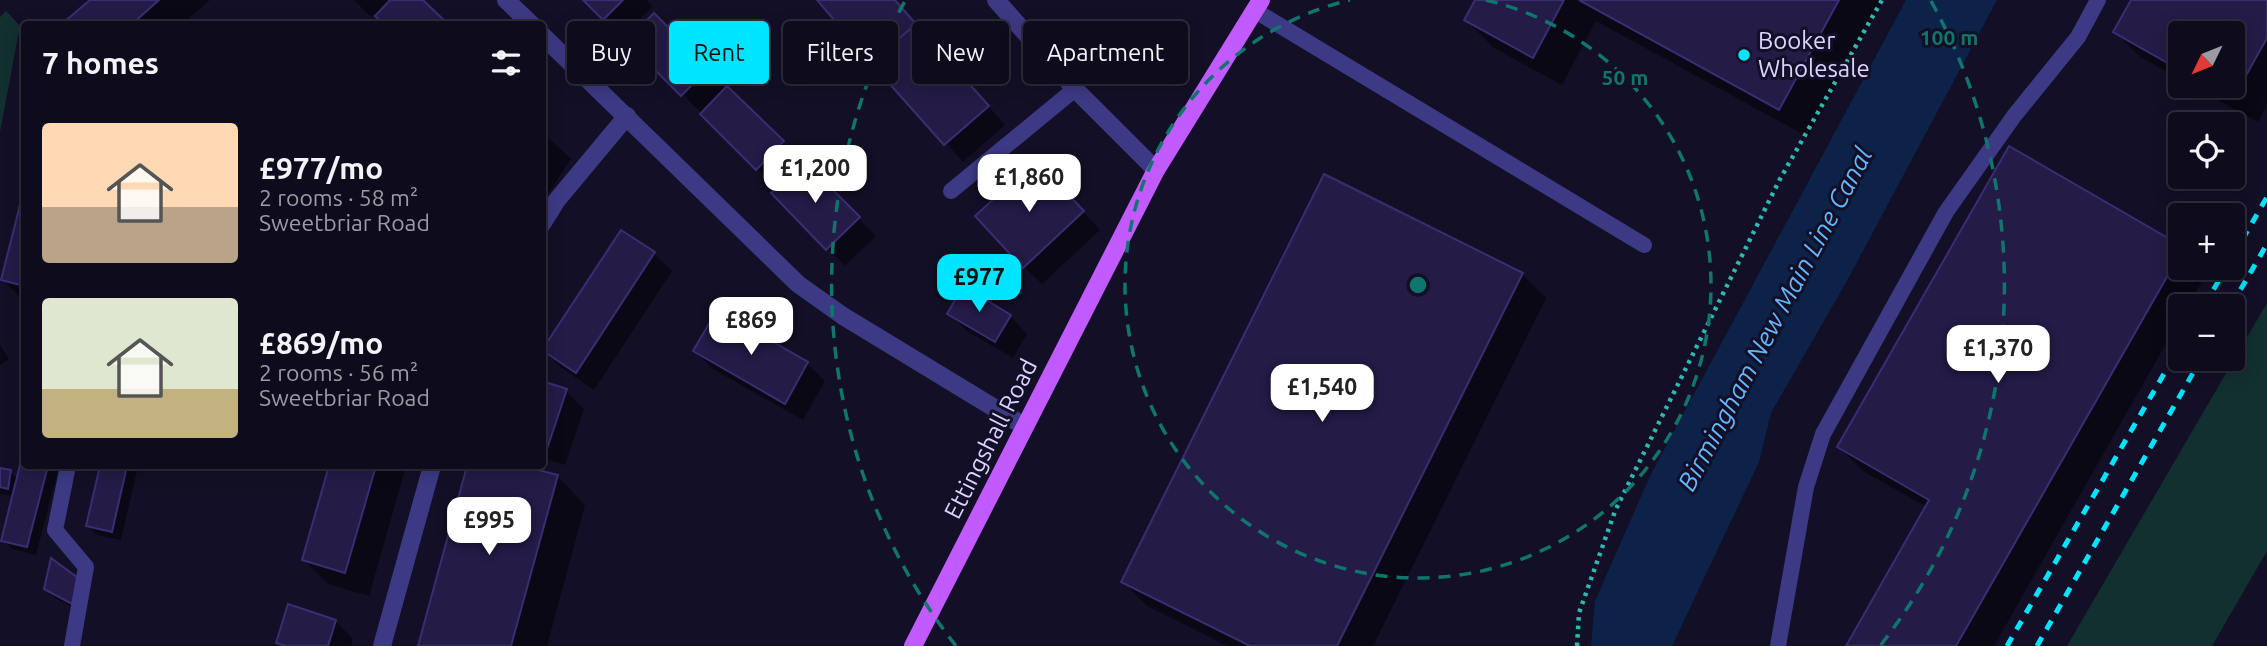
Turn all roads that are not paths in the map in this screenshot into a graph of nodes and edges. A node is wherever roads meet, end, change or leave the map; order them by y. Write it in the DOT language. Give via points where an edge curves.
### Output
graph roads {
  1 [pos="506,0"];
  2 [pos="996,0"];
  3 [pos="2098,0"];
  4 [pos="1258,5"];
  5 [pos="528,21"];
  6 [pos="546,39"];
  7 [pos="1075,89"];
  8 [pos="627,116"];
  9 [pos="1156,170"];
  10 [pos="951,191"];
  11 [pos="546,217"];
  12 [pos="1644,245"];
  13 [pos="1024,426"];
  14 [pos="67,469"];
  15 [pos="431,469"];
  16 [pos="72,646"];
  17 [pos="382,646"];
  18 [pos="913,646"];
  19 [pos="1778,646"];
  1 -- 5 [label="street"];
  2 -- 7 [label="street"];
  3 -- 19 [label="lane" via="2078,37 2014,116 1947,212 1823,434 1806,487"];
  4 -- 9 [label="main road, Ettingshall Road"];
  4 -- 12 [label="lane"];
  6 -- 8 [label="street"];
  7 -- 9 [label="street"];
  7 -- 10 [label="lane"];
  8 -- 11 [label="street"];
  8 -- 13 [label="street" via="798,284"];
  9 -- 13 [label="main road, Ettingshall Road"];
  13 -- 18 [label="main road, Ettingshall Road"];
  14 -- 16 [label="lane" via="55,530 86,567"];
  15 -- 17 [label="street"];
}
